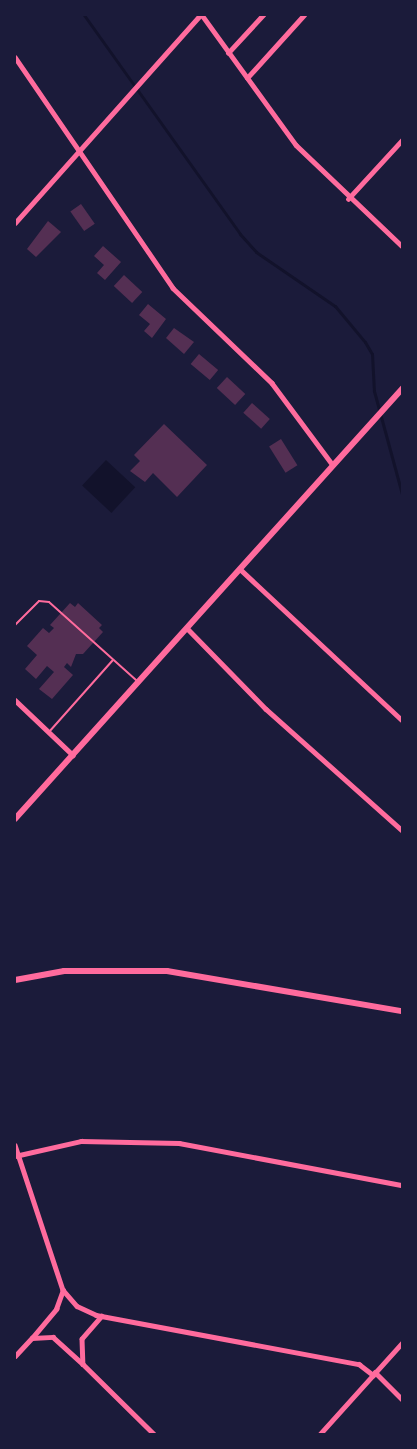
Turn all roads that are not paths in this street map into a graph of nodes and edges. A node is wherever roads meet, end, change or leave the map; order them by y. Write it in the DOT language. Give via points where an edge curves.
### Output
graph roads {
  1 [pos="201,15"];
  2 [pos="263,15"];
  3 [pos="304,15"];
  4 [pos="228,53"];
  5 [pos="15,57"];
  6 [pos="247,78"];
  7 [pos="402,140"];
  8 [pos="78,152"];
  9 [pos="348,199"];
  10 [pos="15,223"];
  11 [pos="402,246"];
  12 [pos="401,390"];
  13 [pos="333,466"];
  14 [pos="240,569"];
  15 [pos="15,625"];
  16 [pos="186,628"];
  17 [pos="113,660"];
  18 [pos="138,682"];
  19 [pos="15,700"];
  20 [pos="402,720"];
  21 [pos="49,732"];
  22 [pos="73,755"];
  23 [pos="15,820"];
  24 [pos="402,830"];
  25 [pos="15,980"];
  26 [pos="402,1010"];
  27 [pos="15,1145"];
  28 [pos="16,1155"];
  29 [pos="402,1185"];
  30 [pos="63,1290"];
  31 [pos="102,1316"];
  32 [pos="32,1338"];
  33 [pos="402,1343"];
  34 [pos="15,1356"];
  35 [pos="83,1364"];
  36 [pos="374,1374"];
  37 [pos="402,1399"];
  38 [pos="154,1434"];
  39 [pos="320,1434"];
  1 -- 4 [label="street"];
  1 -- 8 [label="street"];
  2 -- 4 [label="street"];
  3 -- 6 [label="street"];
  4 -- 6 [label="street"];
  5 -- 8 [label="street"];
  6 -- 9 [label="street" via="296,145"];
  7 -- 9 [label="street"];
  8 -- 10 [label="street"];
  8 -- 13 [label="street" via="173,288 272,383"];
  9 -- 11 [label="street"];
  12 -- 13 [label="street"];
  13 -- 14 [label="street"];
  14 -- 16 [label="street"];
  14 -- 20 [label="street"];
  15 -- 17 [label="lane" via="40,601 49,602"];
  16 -- 18 [label="street"];
  16 -- 24 [label="street" via="266,709"];
  17 -- 18 [label="lane"];
  17 -- 21 [label="lane"];
  18 -- 22 [label="street"];
  19 -- 21 [label="street"];
  21 -- 22 [label="street"];
  22 -- 23 [label="street"];
  25 -- 26 [label="main road" via="64,971 167,970"];
  27 -- 28 [label="street"];
  28 -- 29 [label="street" via="80,1141 179,1143"];
  28 -- 30 [label="street"];
  30 -- 31 [label="street" via="77,1306"];
  30 -- 32 [label="street" via="56,1309"];
  31 -- 35 [label="street" via="82,1340"];
  31 -- 36 [label="street" via="352,1362"];
  32 -- 34 [label="street"];
  32 -- 35 [label="street" via="54,1337"];
  33 -- 36 [label="street"];
  35 -- 38 [label="street"];
  36 -- 37 [label="street"];
  36 -- 39 [label="street"];
}
